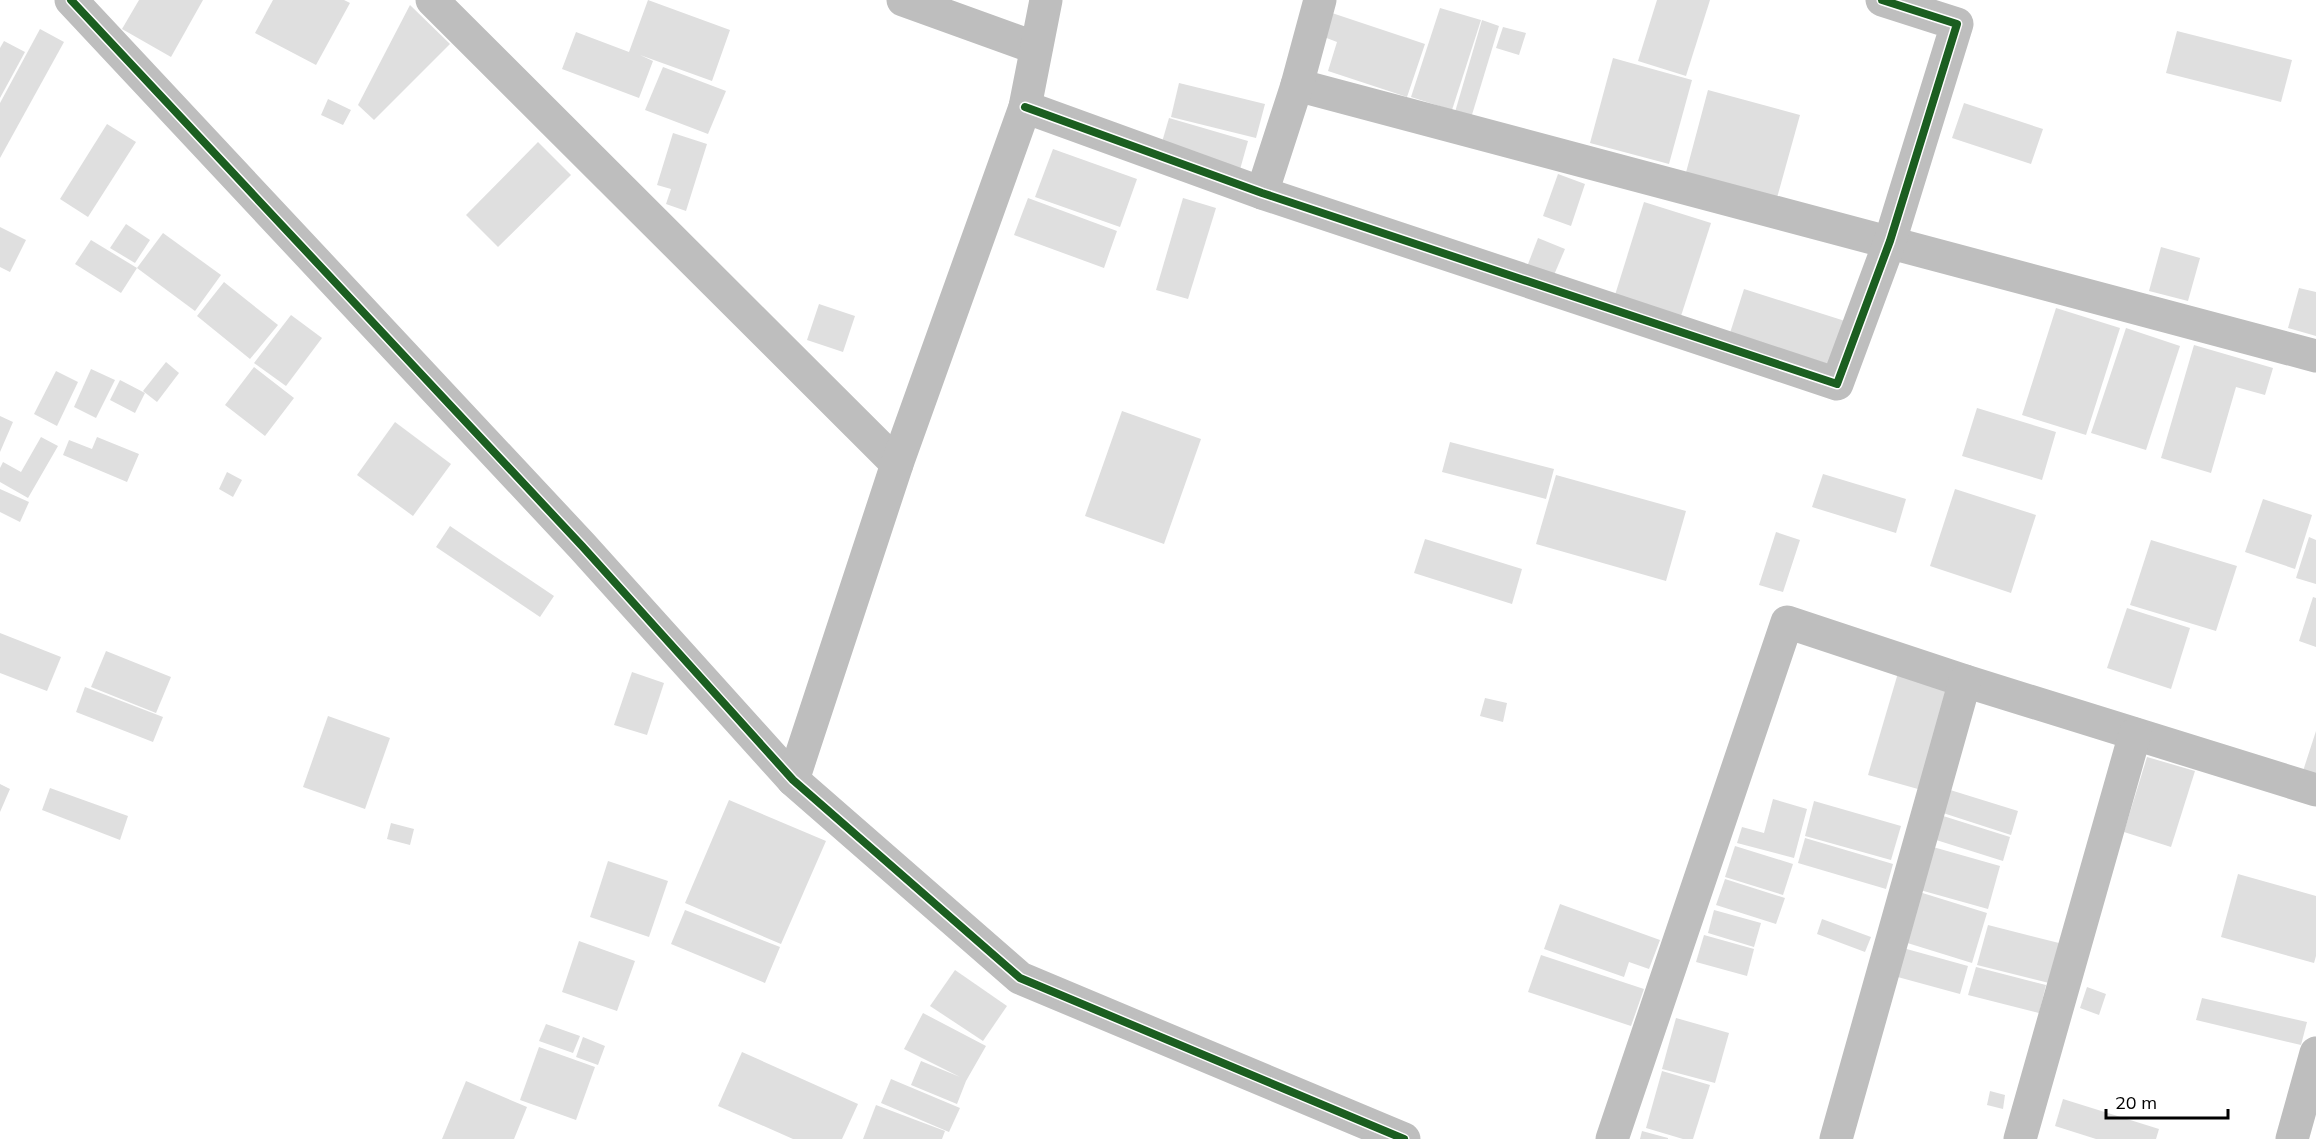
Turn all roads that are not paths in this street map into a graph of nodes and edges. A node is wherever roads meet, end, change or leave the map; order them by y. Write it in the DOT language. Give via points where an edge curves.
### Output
graph roads {
  1 [pos="70,0"];
  2 [pos="432,0"];
  3 [pos="903,0"];
  4 [pos="1046,0"];
  5 [pos="1320,0"];
  6 [pos="1882,0"];
  7 [pos="1036,48"];
  8 [pos="1297,85"];
  9 [pos="1025,107"];
  10 [pos="1262,193"];
  11 [pos="1890,241"];
  12 [pos="2316,356"];
  13 [pos="897,464"];
  14 [pos="1965,681"];
  15 [pos="2135,734"];
  16 [pos="793,780"];
  17 [pos="2316,790"];
  18 [pos="2316,1053"];
  19 [pos="1404,1139"];
  20 [pos="1612,1139"];
  21 [pos="1836,1139"];
  22 [pos="2020,1139"];
  23 [pos="2292,1139"];
  1 -- 16 [label="street" via="582,546"];
  2 -- 13 [label="street"];
  3 -- 7 [label="street"];
  4 -- 7 [label="street"];
  5 -- 8 [label="street"];
  6 -- 11 [label="street" via="1957,24"];
  7 -- 9 [label="street"];
  8 -- 10 [label="street"];
  8 -- 11 [label="street"];
  9 -- 10 [label="street"];
  9 -- 13 [label="street"];
  10 -- 11 [label="street" via="1837,384"];
  11 -- 12 [label="street"];
  13 -- 16 [label="street"];
  14 -- 15 [label="street"];
  14 -- 20 [label="street" via="1787,622"];
  14 -- 21 [label="street"];
  15 -- 17 [label="street"];
  15 -- 22 [label="street"];
  16 -- 19 [label="street" via="1020,978"];
  18 -- 23 [label="street"];
}
